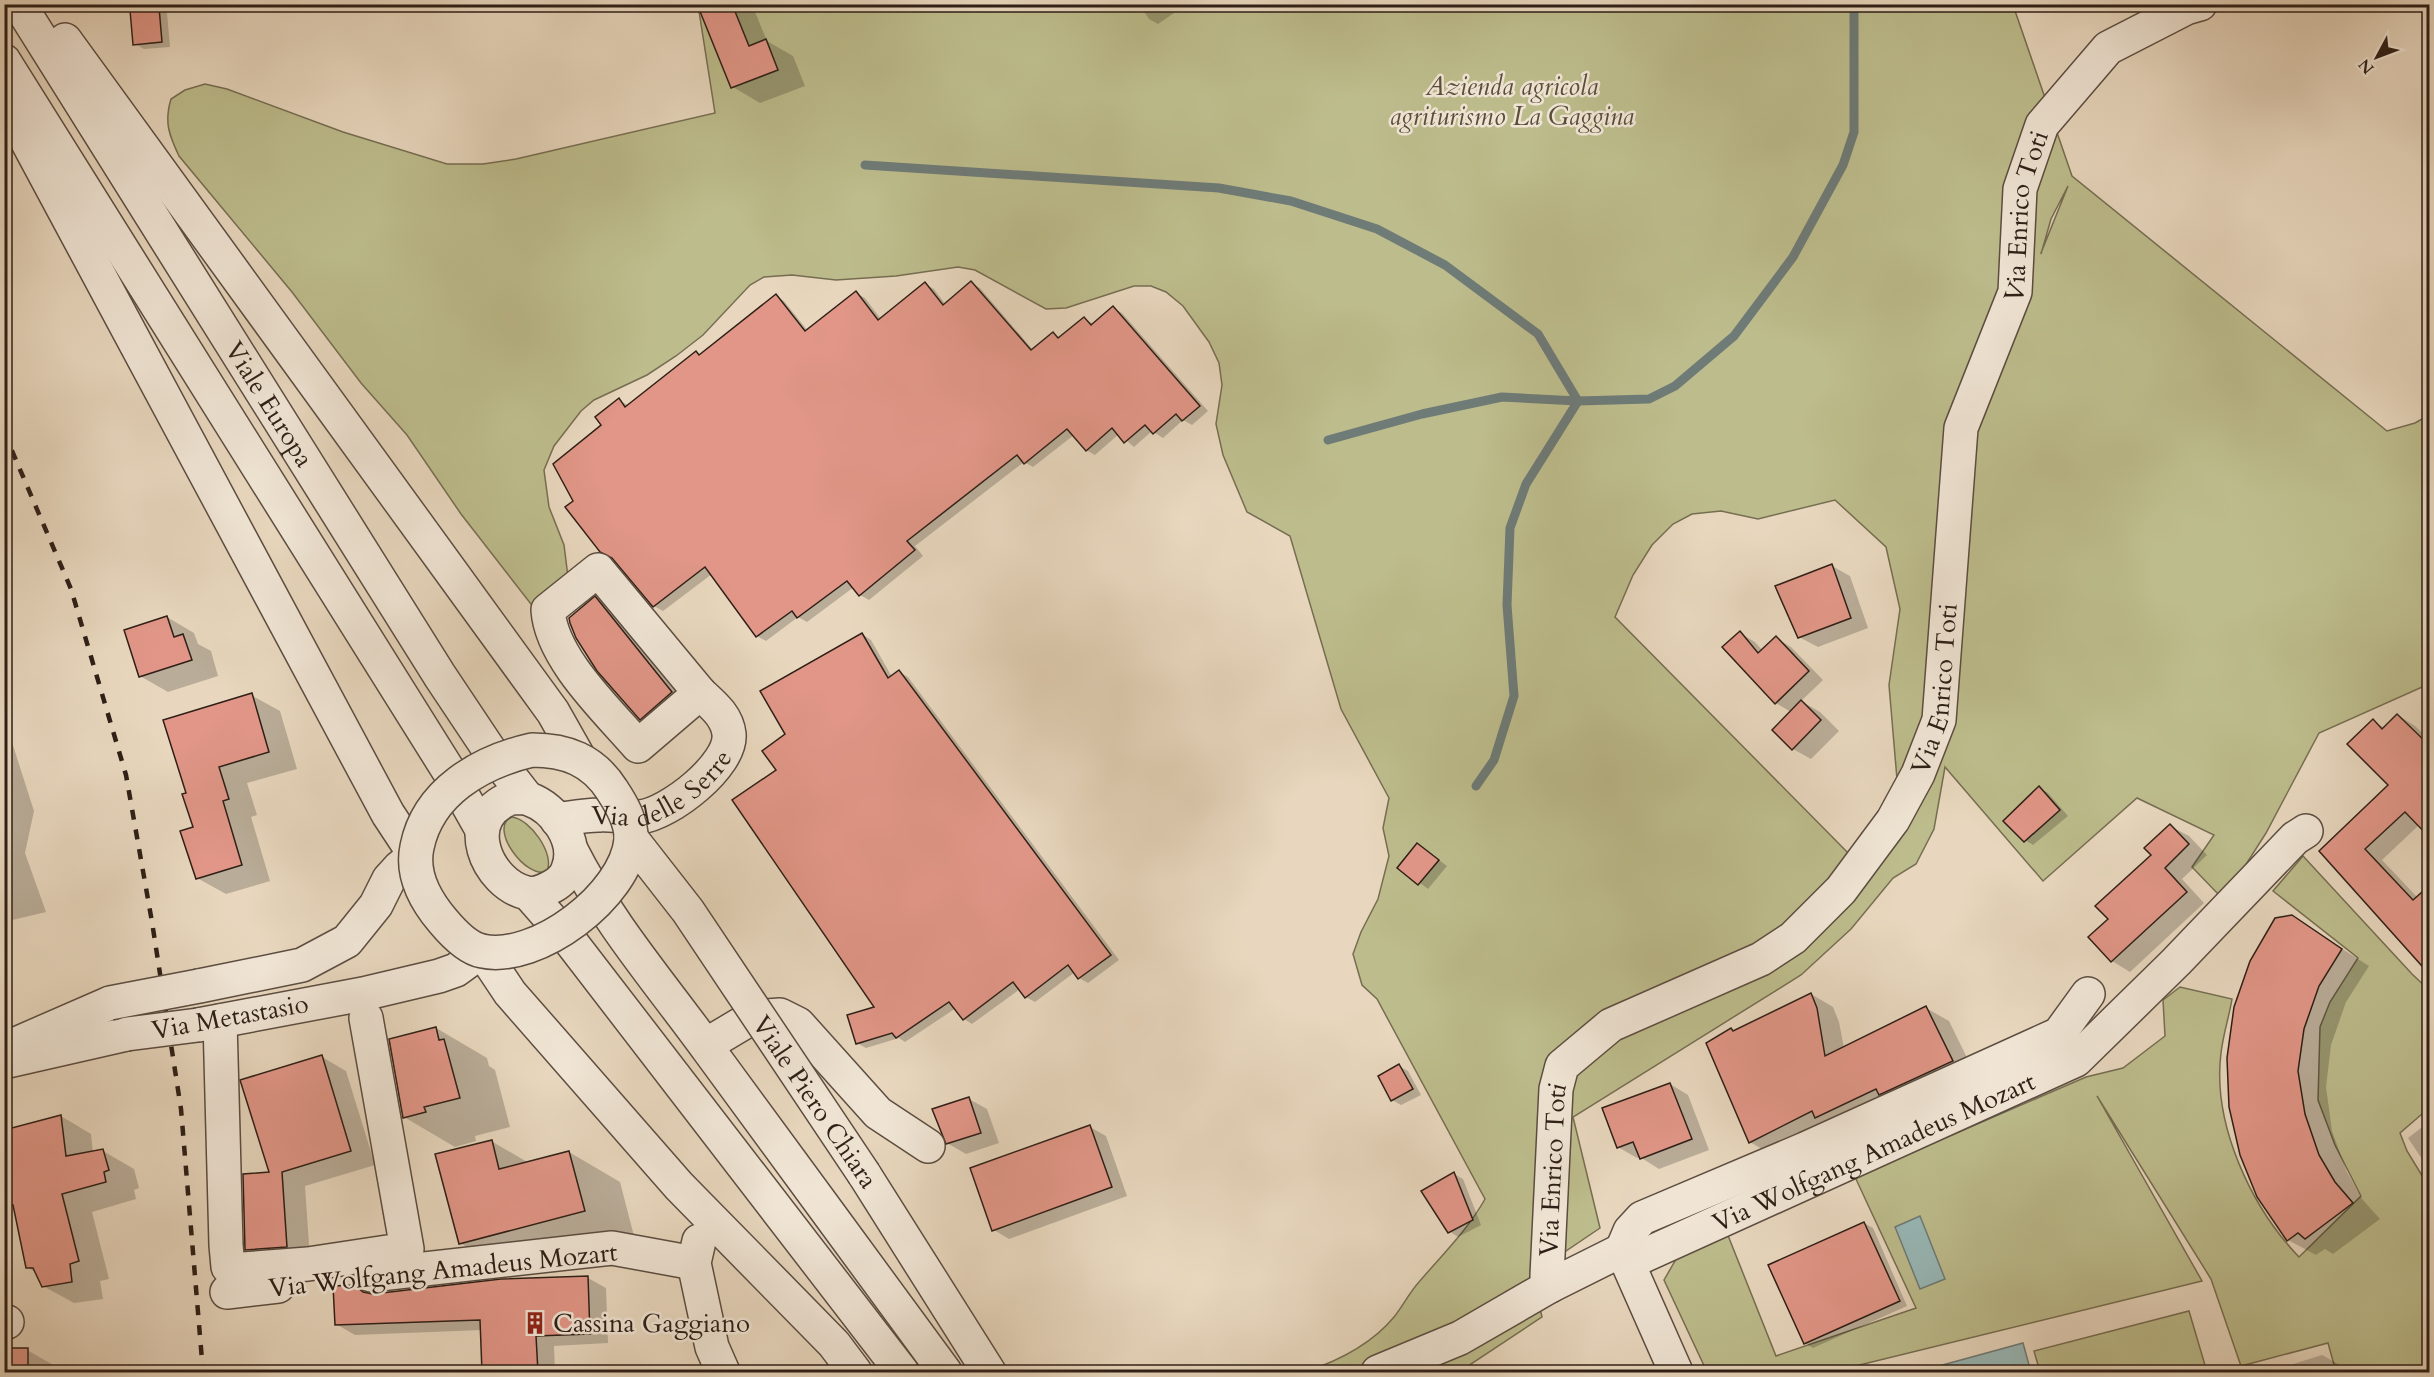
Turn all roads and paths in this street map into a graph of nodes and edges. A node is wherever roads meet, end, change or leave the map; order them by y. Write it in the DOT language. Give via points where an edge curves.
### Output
graph roads {
  1 [pos="19,4"];
  2 [pos="38,4"];
  3 [pos="2200,4"];
  4 [pos="4,61"];
  5 [pos="4,98"];
  6 [pos="700,693"];
  7 [pos="579,758"];
  8 [pos="527,798"];
  9 [pos="388,814"];
  10 [pos="557,820"];
  11 [pos="481,828"];
  12 [pos="2306,831"];
  13 [pos="631,838"];
  14 [pos="571,850"];
  15 [pos="415,855"];
  16 [pos="383,892"];
  17 [pos="529,894"];
  18 [pos="482,951"];
  19 [pos="456,970"];
  20 [pos="510,993"];
  21 [pos="2088,994"];
  22 [pos="365,1006"];
  23 [pos="209,1023"];
  24 [pos="705,1045"];
  25 [pos="4,1049"];
  26 [pos="4,1062"];
  27 [pos="928,1146"];
  28 [pos="706,1213"];
  29 [pos="1622,1250"];
  30 [pos="694,1263"];
  31 [pos="1550,1286"];
  32 [pos="227,1292"];
  33 [pos="723,1372"];
  34 [pos="855,1372"];
  35 [pos="902,1372"];
  36 [pos="945,1372"];
  37 [pos="989,1372"];
  38 [pos="1378,1372"];
  39 [pos="1676,1372"];
  1 -- 8 [label="street, Viale Europa" via="440,676"];
  2 -- 7 [label="street, Viale Europa" via="553,712"];
  3 -- 31 [label="street, Via Enrico Toti" via="2108,48 2042,125 2020,189 2015,292 1961,428 1939,720 1918,774 1893,820 1841,890 1793,938 1761,959 1611,1025 1562,1066 1556,1089 1547,1276"];
  4 -- 11 [label="street, Viale Europa" via="450,772"];
  5 -- 9 [label="street"];
  6 -- 6 [label="street, Via delle Serre" via="638,746 562,654 548,610 598,570"];
  6 -- 10 [label="street, Via delle Serre" via="726,721 728,747 695,786 679,800 641,817 600,815"];
  7 -- 13 [label="street, bridge" via="595,768 608,784 628,819"];
  7 -- 15 [label="street, bridge" via="532,750 478,771 431,810"];
  8 -- 10 [label="street, Viale Europa" via="545,807"];
  8 -- 11 [label="street" via="500,802"];
  9 -- 15 [label="street"];
  9 -- 16 [label="street" via="392,841"];
  10 -- 14 [label="street, Viale Europa" via="567,834"];
  11 -- 17 [label="street, Viale Europa" via="482,842 499,875"];
  12 -- 29 [label="street, Via Wolfgang Amadeus Mozart" via="2295,837 2076,1060 1643,1256"];
  13 -- 18 [label="street, bridge" via="629,853 616,879 575,921 523,948"];
  13 -- 37 [label="street, Viale Piero Chiara, bridge" via="688,911 864,1174"];
  14 -- 17 [label="street" via="569,869 560,882"];
  14 -- 24 [label="street, Viale Piero Chiara" via="618,930"];
  15 -- 16 [label="street, Via Metastasio" via="399,868"];
  15 -- 18 [label="street, bridge" via="424,895 436,913 465,943"];
  16 -- 25 [label="street, Via Metastasio, bridge" via="346,941 302,965 110,1003"];
  17 -- 35 [label="street" via="571,942"];
  18 -- 19 [label="street, Via Metastasio"];
  18 -- 20 [label="street"];
  19 -- 20 [label="street"];
  19 -- 22 [label="street, Via Metastasio"];
  20 -- 28 [label="street"];
  21 -- 29 [label="street" via="2059,1034 1642,1218 1630,1231"];
  22 -- 23 [label="street, Via Metastasio"];
  22 -- 23 [label="street" via="407,1249 308,1264 228,1267"];
  23 -- 26 [label="street, Via Metastasio, bridge" via="127,1034"];
  24 -- 27 [label="street" via="753,1017 780,1015 798,1024 878,1113"];
  24 -- 36 [label="street, Viale Piero Chiara"];
  28 -- 30 [label="street"];
  28 -- 34 [label="street" via="834,1344"];
  29 -- 31 [label="street"];
  29 -- 39 [label="street"];
  30 -- 32 [label="street, Via Wolfgang Amadeus Mozart" via="612,1248"];
  30 -- 33 [label="street" via="712,1347"];
  31 -- 38 [label="street" via="1460,1338"];
}
